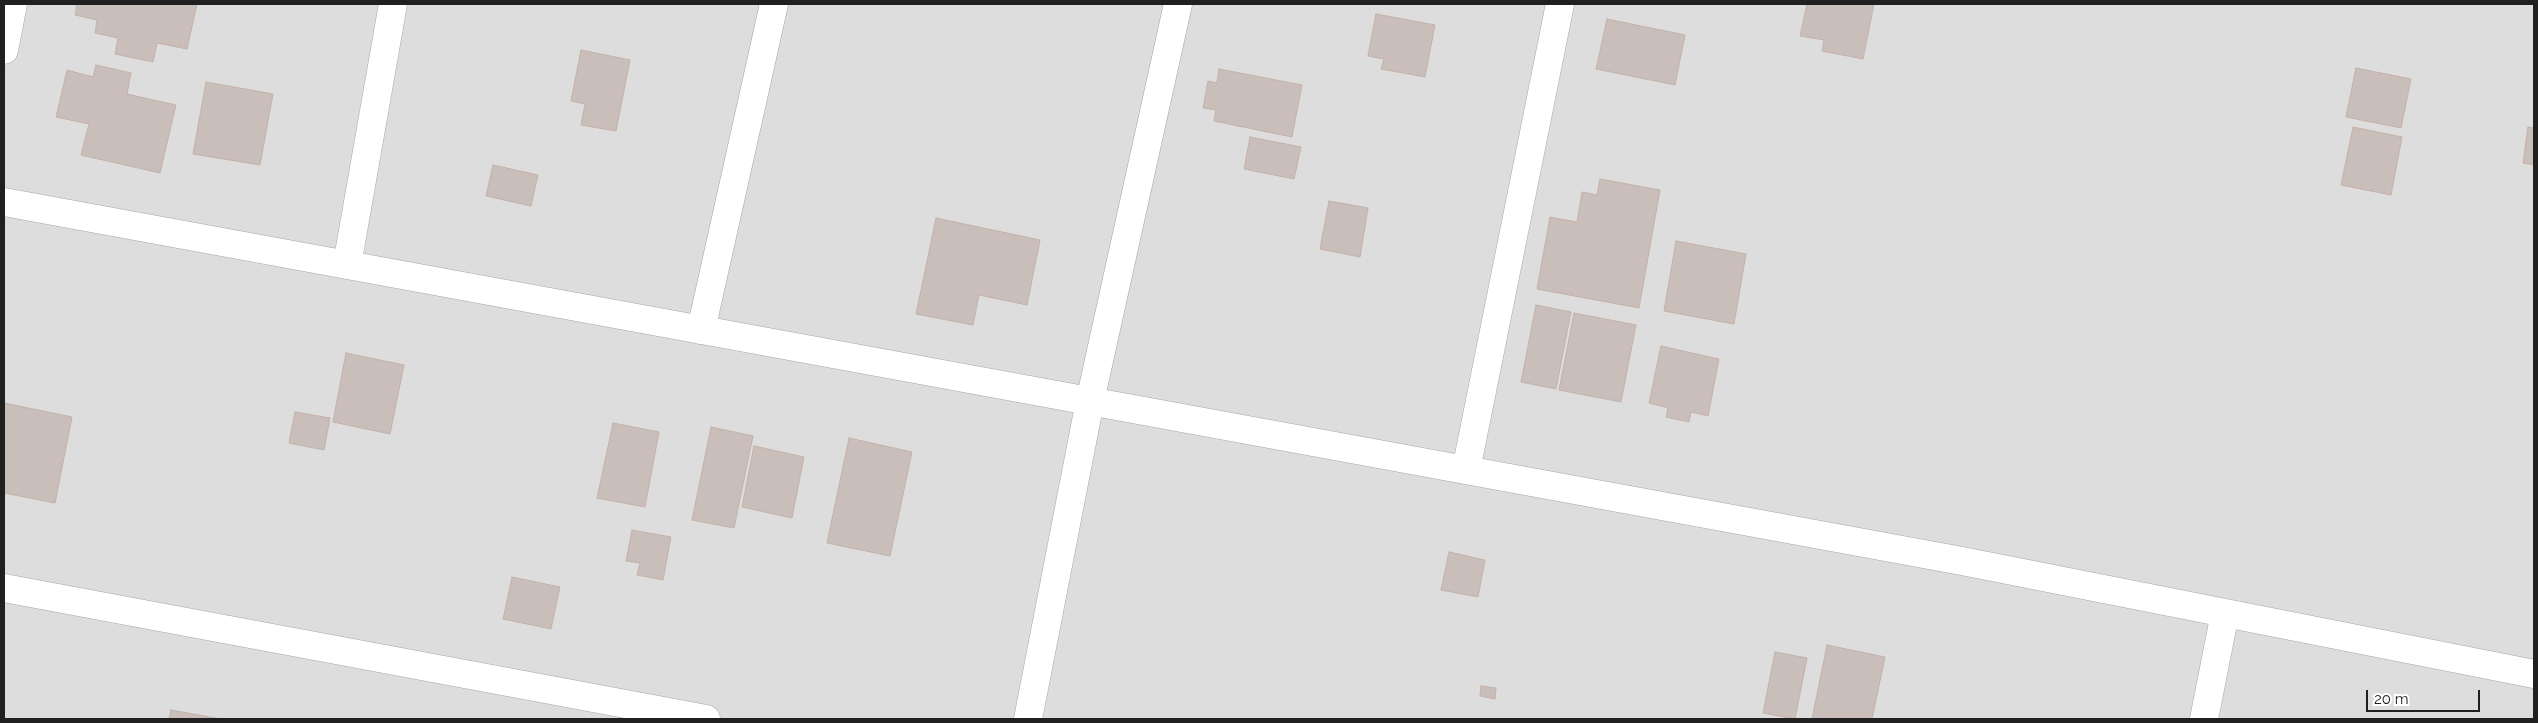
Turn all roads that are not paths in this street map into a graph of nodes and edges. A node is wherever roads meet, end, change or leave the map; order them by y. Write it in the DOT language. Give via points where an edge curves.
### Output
graph roads {
  1 [pos="13,4"];
  2 [pos="393,4"];
  3 [pos="774,4"];
  4 [pos="1178,4"];
  5 [pos="1560,4"];
  6 [pos="4,50"];
  7 [pos="4,202"];
  8 [pos="347,265"];
  9 [pos="701,330"];
  10 [pos="1090,401"];
  11 [pos="1466,470"];
  12 [pos="4,588"];
  13 [pos="2225,613"];
  14 [pos="2534,674"];
  15 [pos="706,719"];
  16 [pos="1028,719"];
  17 [pos="2204,719"];
  1 -- 6 [label="street"];
  2 -- 8 [label="street"];
  3 -- 9 [label="street"];
  4 -- 10 [label="street"];
  5 -- 11 [label="street"];
  7 -- 8 [label="street"];
  8 -- 9 [label="street"];
  9 -- 10 [label="street"];
  10 -- 11 [label="street"];
  10 -- 16 [label="street"];
  11 -- 13 [label="street"];
  12 -- 15 [label="street"];
  13 -- 14 [label="street"];
  13 -- 17 [label="street"];
}
